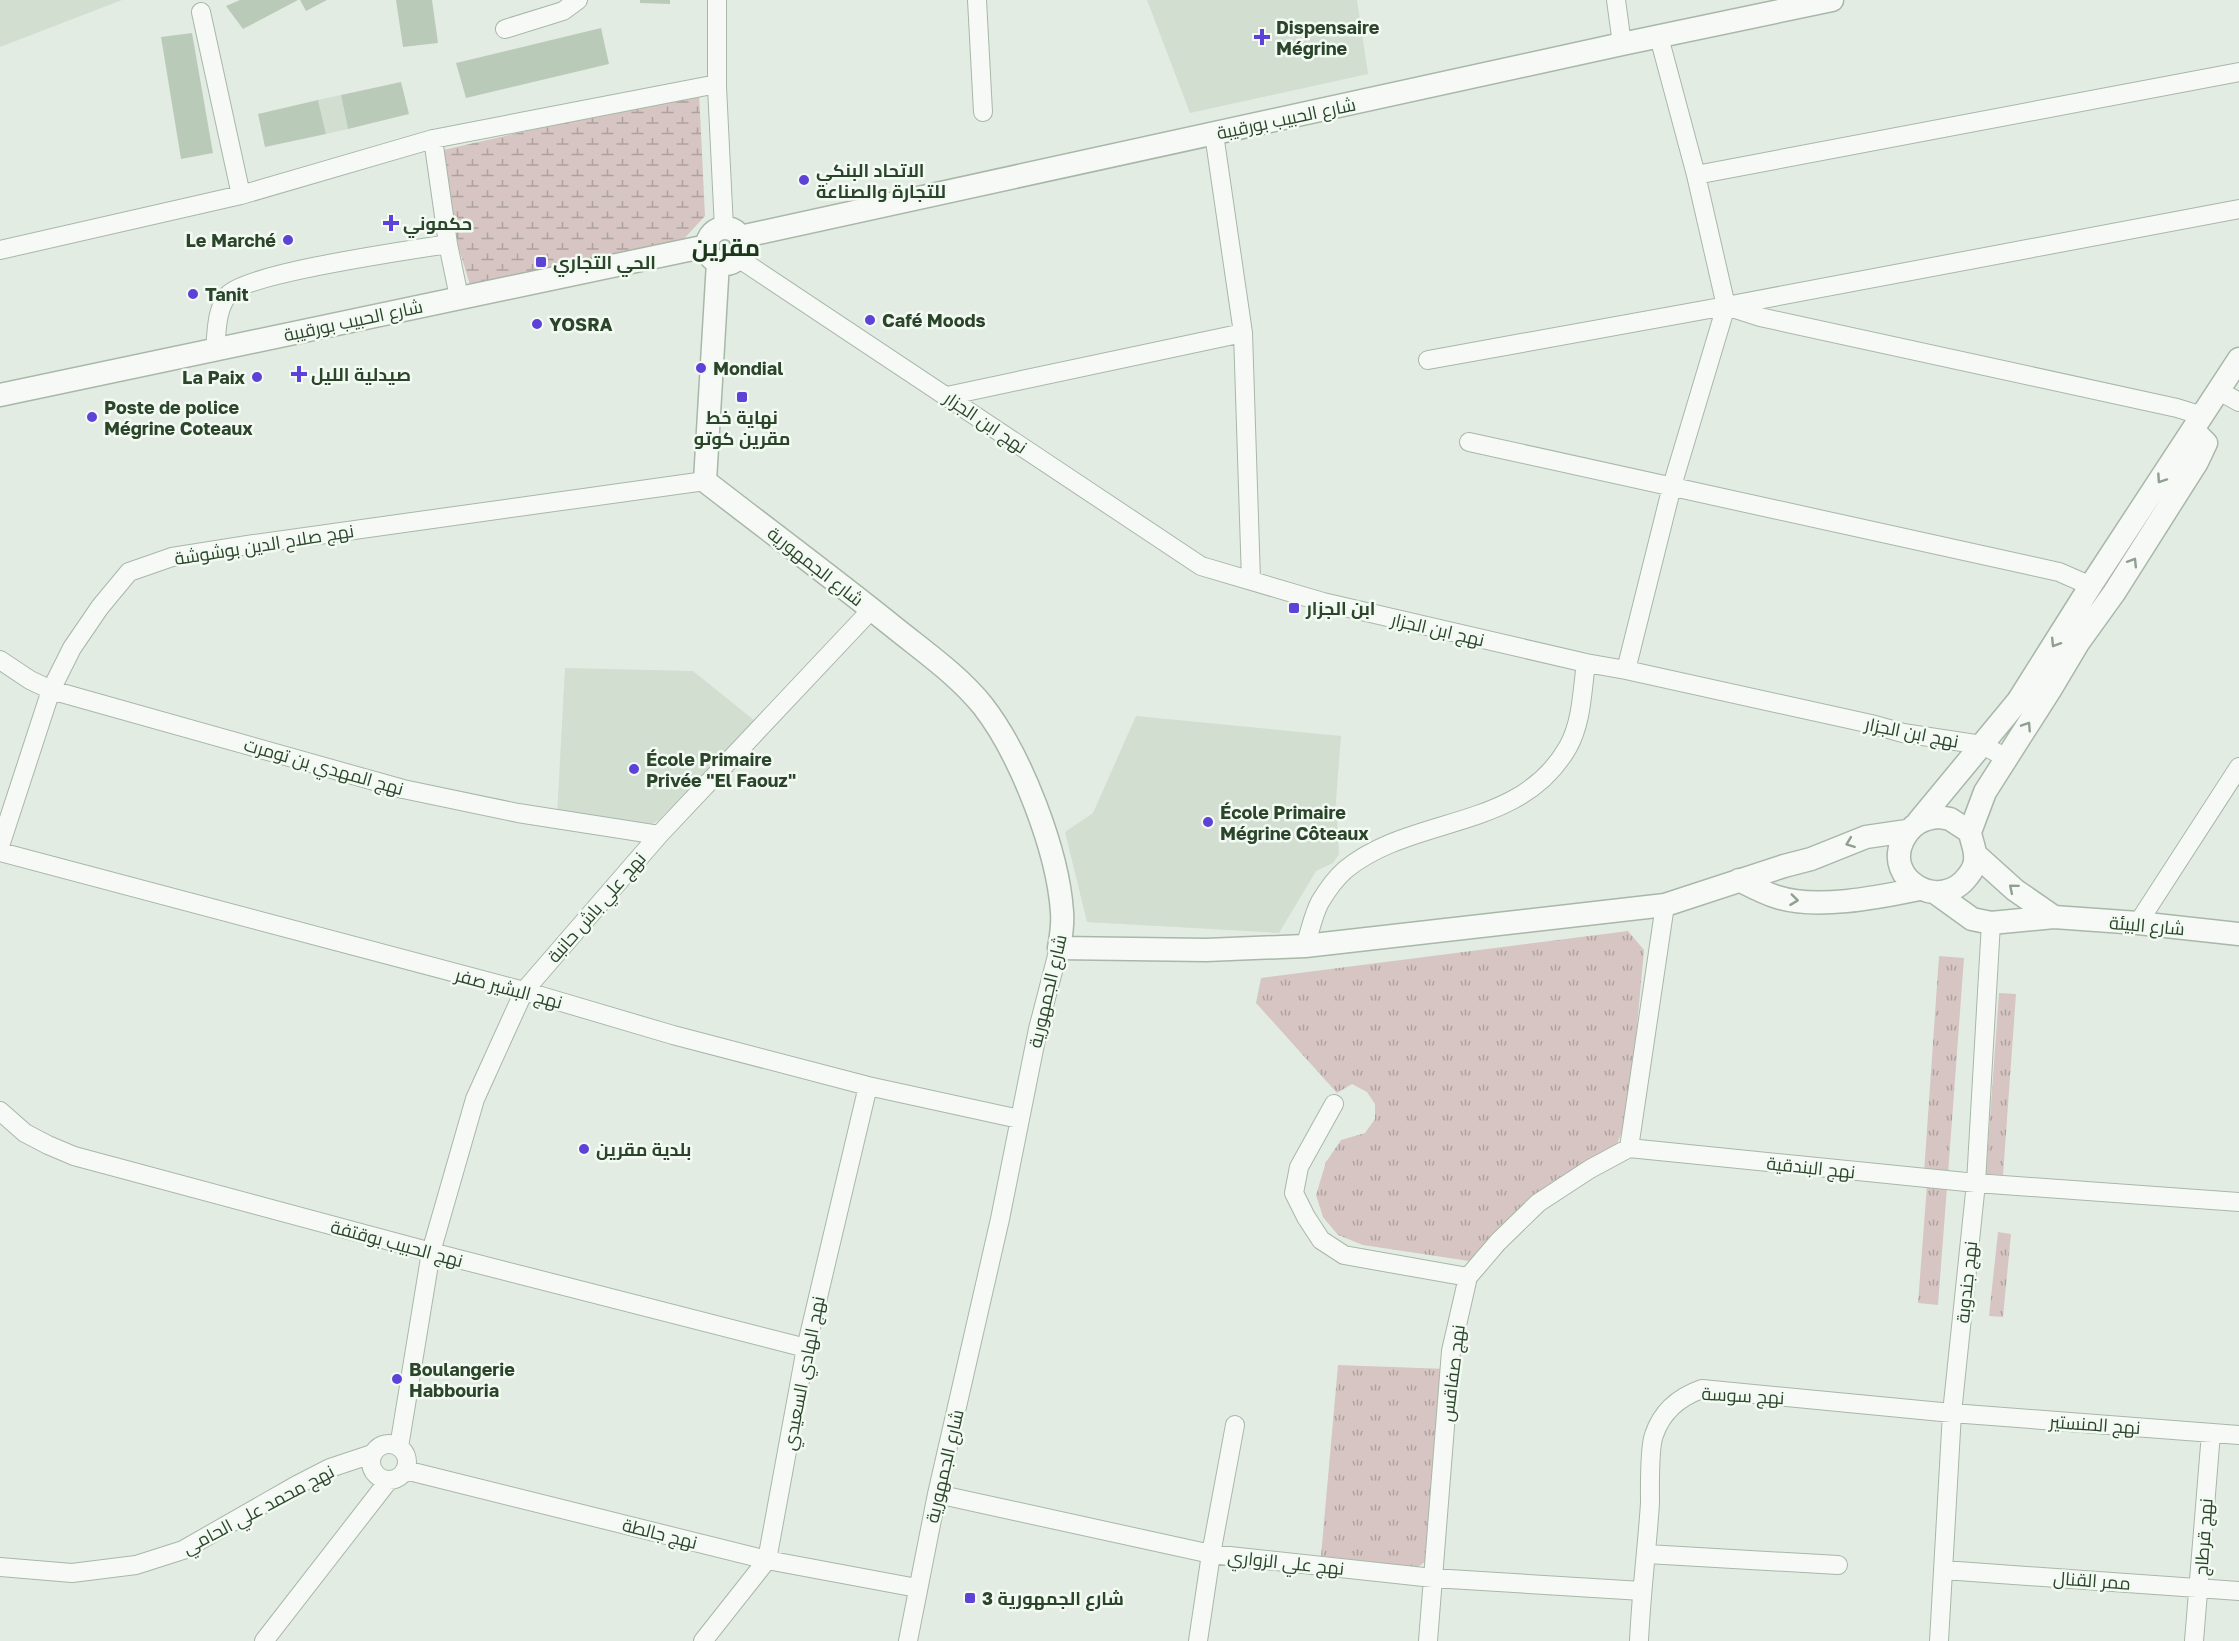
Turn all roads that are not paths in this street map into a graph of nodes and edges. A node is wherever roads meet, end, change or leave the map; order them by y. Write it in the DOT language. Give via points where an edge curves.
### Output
graph roads {
  1 [pos="578,0"];
  2 [pos="717,0"];
  3 [pos="976,0"];
  4 [pos="1832,0"];
  5 [pos="1619,1"];
  6 [pos="201,12"];
  7 [pos="504,29"];
  8 [pos="1659,36"];
  9 [pos="1622,44"];
  10 [pos="2239,72"];
  11 [pos="717,84"];
  12 [pos="983,112"];
  13 [pos="1214,134"];
  14 [pos="433,139"];
  15 [pos="1696,175"];
  16 [pos="241,195"];
  17 [pos="2239,209"];
  18 [pos="448,244"];
  19 [pos="725,246"];
  20 [pos="0,250"];
  21 [pos="459,297"];
  22 [pos="1726,306"];
  23 [pos="1244,333"];
  24 [pos="215,348"];
  25 [pos="2239,359"];
  26 [pos="1428,360"];
  27 [pos="2219,391"];
  28 [pos="0,394"];
  29 [pos="947,396"];
  30 [pos="2239,402"];
  31 [pos="2199,423"];
  32 [pos="1469,442"];
  33 [pos="705,481"];
  34 [pos="1672,486"];
  35 [pos="1251,580"];
  36 [pos="2091,586"];
  37 [pos="872,609"];
  38 [pos="0,660"];
  39 [pos="1586,663"];
  40 [pos="1626,670"];
  41 [pos="51,690"];
  42 [pos="1982,745"];
  43 [pos="2007,758"];
  44 [pos="2239,767"];
  45 [pos="1913,826"];
  46 [pos="659,835"];
  47 [pos="1973,843"];
  48 [pos="0,846"];
  49 [pos="0,852"];
  50 [pos="1739,880"];
  51 [pos="1928,891"];
  52 [pos="1665,905"];
  53 [pos="2054,917"];
  54 [pos="1991,923"];
  55 [pos="2138,923"];
  56 [pos="2239,934"];
  57 [pos="1305,946"];
  58 [pos="1059,948"];
  59 [pos="524,991"];
  60 [pos="868,1086"];
  61 [pos="1334,1104"];
  62 [pos="0,1111"];
  63 [pos="1019,1119"];
  64 [pos="1629,1148"];
  65 [pos="1976,1183"];
  66 [pos="2239,1202"];
  67 [pos="431,1252"];
  68 [pos="1468,1277"];
  69 [pos="806,1348"];
  70 [pos="1952,1413"];
  71 [pos="1235,1425"];
  72 [pos="2211,1433"];
  73 [pos="2239,1435"];
  74 [pos="399,1447"];
  75 [pos="372,1454"];
  76 [pos="405,1470"];
  77 [pos="389,1480"];
  78 [pos="937,1494"];
  79 [pos="1210,1554"];
  80 [pos="1647,1554"];
  81 [pos="767,1560"];
  82 [pos="1838,1565"];
  83 [pos="0,1567"];
  84 [pos="1944,1570"];
  85 [pos="1433,1578"];
  86 [pos="917,1588"];
  87 [pos="2199,1588"];
  88 [pos="1642,1591"];
  89 [pos="2239,1591"];
  90 [pos="264,1641"];
  91 [pos="703,1641"];
  92 [pos="908,1641"];
  93 [pos="1197,1641"];
  94 [pos="1428,1641"];
  95 [pos="1639,1641"];
  96 [pos="1939,1641"];
  97 [pos="2194,1641"];
  1 -- 7 [label="street" via="563,11"];
  2 -- 11 [label="street"];
  3 -- 12 [label="street"];
  4 -- 8 [label="street, شارع الحبيب بورقيبة"];
  5 -- 9 [label="street"];
  6 -- 16 [label="street"];
  8 -- 9 [label="street, شارع الحبيب بورقيبة"];
  8 -- 15 [label="street"];
  9 -- 13 [label="street, شارع الحبيب بورقيبة"];
  10 -- 15 [label="street"];
  11 -- 14 [label="street"];
  11 -- 19 [label="street"];
  13 -- 19 [label="street, شارع الحبيب بورقيبة"];
  13 -- 23 [label="street"];
  14 -- 16 [label="street"];
  14 -- 18 [label="street"];
  15 -- 22 [label="street"];
  16 -- 20 [label="street"];
  17 -- 22 [label="street"];
  18 -- 21 [label="street"];
  18 -- 24 [label="street" via="243,285 229,294 220,309"];
  19 -- 21 [label="street, شارع الحبيب بورقيبة"];
  19 -- 29 [label="street, نهج ابن الجزار"];
  19 -- 33 [label="street"];
  21 -- 24 [label="street, شارع الحبيب بورقيبة"];
  22 -- 26 [label="street"];
  22 -- 31 [label="street" via="1760,317 2177,408"];
  22 -- 34 [label="street"];
  23 -- 29 [label="street"];
  23 -- 35 [label="street"];
  24 -- 28 [label="street, شارع الحبيب بورقيبة"];
  25 -- 27 [label="street"];
  27 -- 30 [label="street"];
  27 -- 31 [label="street"];
  29 -- 35 [label="street, نهج ابن الجزار" via="1201,566"];
  31 -- 36 [label="street, one-way"];
  43 -- 31 [label="street, one-way" via="2197,462 2206,443"];
  32 -- 34 [label="street"];
  33 -- 37 [label="street, شارع الجمهورية"];
  33 -- 41 [label="street, نهج صلاح الدين بوشوشة" via="172,557 129,572 72,648"];
  34 -- 36 [label="street" via="2023,564"];
  34 -- 40 [label="street"];
  35 -- 39 [label="street, نهج ابن الجزار" via="1323,602"];
  36 -- 42 [label="street, one-way" via="2018,701"];
  37 -- 46 [label="street, نهج علي باش حانبة"];
  37 -- 58 [label="street, شارع الجمهورية" via="961,681 1006,740 1040,814 1058,881 1063,915"];
  38 -- 41 [label="street, نهج المهدي بن تومرت"];
  39 -- 40 [label="street, نهج ابن الجزار"];
  39 -- 57 [label="street" via="1578,722 1569,746 1552,772 1518,799 1370,852 1343,872 1319,904"];
  40 -- 42 [label="street, نهج ابن الجزار" via="1903,733"];
  41 -- 46 [label="street, نهج المهدي بن تومرت" via="403,789 518,813"];
  41 -- 48 [label="street, نهج صلاح الدين بوشوشة"];
  42 -- 43 [label="street, نهج ابن الجزار"];
  42 -- 45 [label="street"];
  43 -- 47 [label="street" via="1985,792"];
  44 -- 55 [label="street"];
  45 -- 47 [label="street" via="1939,817 1950,819"];
  45 -- 50 [label="street, one-way" via="1866,837 1811,859"];
  45 -- 51 [label="street" via="1900,846 1900,863 1906,878"];
  46 -- 59 [label="street, نهج علي باش حانبة"];
  47 -- 51 [label="street" via="1972,871 1963,883 1950,891"];
  53 -- 47 [label="street, one-way" via="2015,890"];
  49 -- 59 [label="street, نهج البشير صفر"];
  50 -- 51 [label="street, one-way" via="1777,897 1797,901 1871,899"];
  50 -- 52 [label="street"];
  51 -- 54 [label="street" via="1972,919"];
  52 -- 57 [label="street"];
  52 -- 64 [label="street"];
  53 -- 54 [label="street, شارع البيئة"];
  53 -- 55 [label="street, شارع البيئة"];
  54 -- 65 [label="street, نهج جندوبة"];
  55 -- 56 [label="street, شارع البيئة"];
  57 -- 58 [label="street" via="1206,950"];
  58 -- 63 [label="street, شارع الجمهورية"];
  59 -- 60 [label="street, نهج البشير صفر"];
  59 -- 67 [label="street, نهج علي باش حانبة" via="475,1100"];
  60 -- 63 [label="street, نهج البشير صفر"];
  60 -- 69 [label="street, نهج الهادي السعيدي"];
  61 -- 68 [label="street" via="1299,1167 1294,1193 1322,1240 1344,1255"];
  62 -- 67 [label="street, نهج الحبيب بوقتفة" via="25,1133 74,1156"];
  63 -- 78 [label="street, شارع الجمهورية"];
  64 -- 65 [label="street, نهج البندقية"];
  64 -- 68 [label="street, نهج صفاقس" via="1590,1168 1538,1203"];
  65 -- 66 [label="street, نهج البندقية"];
  65 -- 70 [label="street, نهج جندوبة"];
  67 -- 69 [label="street, نهج الحبيب بوقتفة"];
  67 -- 74 [label="street, نهج علي باش حانبة"];
  68 -- 85 [label="street, نهج صفاقس" via="1451,1351"];
  69 -- 81 [label="street, نهج الهادي السعيدي"];
  70 -- 72 [label="street, نهج المنستير"];
  70 -- 80 [label="street, نهج سوسة" via="1702,1389 1688,1394 1665,1413 1653,1436"];
  70 -- 84 [label="street, نهج جندوبة"];
  71 -- 79 [label="street"];
  72 -- 73 [label="street, نهج المنستير"];
  72 -- 87 [label="street, نهج قرطاج"];
  74 -- 75 [label="street" via="384,1444"];
  74 -- 76 [label="street" via="407,1457"];
  75 -- 77 [label="street" via="372,1469"];
  75 -- 83 [label="street, نهج محمد علي الحامي" via="330,1468 183,1550 136,1565 72,1573"];
  76 -- 77 [label="street"];
  76 -- 81 [label="street, نهج جالطة"];
  77 -- 90 [label="street"];
  78 -- 79 [label="street, نهج علي الزواري"];
  78 -- 86 [label="street, شارع الجمهورية"];
  79 -- 85 [label="street, نهج علي الزواري"];
  79 -- 93 [label="street"];
  80 -- 82 [label="street"];
  80 -- 88 [label="street, نهج سوسة"];
  81 -- 86 [label="street, نهج جالطة"];
  81 -- 91 [label="street, نهج الهادي السعيدي"];
  84 -- 87 [label="street, ممر القنال"];
  84 -- 96 [label="street, نهج جندوبة"];
  85 -- 88 [label="street, نهج علي الزواري"];
  85 -- 94 [label="street, نهج صفاقس"];
  86 -- 92 [label="street, شارع الجمهورية"];
  87 -- 89 [label="street, ممر القنال"];
  87 -- 97 [label="street, نهج قرطاج"];
  88 -- 95 [label="street, نهج سوسة"];
}
